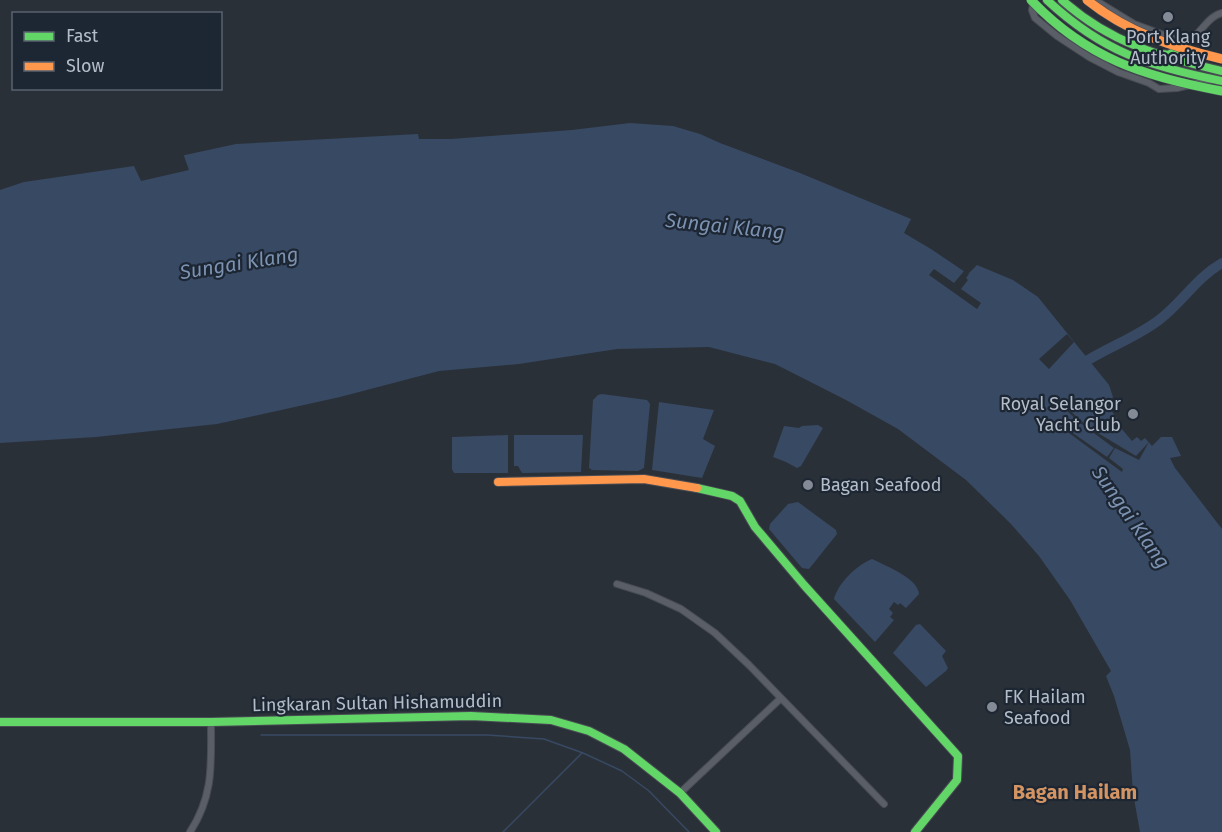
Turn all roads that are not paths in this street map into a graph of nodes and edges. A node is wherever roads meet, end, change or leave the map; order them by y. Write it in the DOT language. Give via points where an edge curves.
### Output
graph roads {
  1 [pos="1033,0"];
  2 [pos="1047,0"];
  3 [pos="1062,0"];
  4 [pos="1087,0"];
  5 [pos="1095,0"];
  6 [pos="1222,13"];
  7 [pos="1189,41"];
  8 [pos="1146,51"];
  9 [pos="1222,59"];
  10 [pos="1222,71"];
  11 [pos="1218,80"];
  12 [pos="1222,91"];
  13 [pos="498,482"];
  14 [pos="617,584"];
  15 [pos="780,699"];
  16 [pos="0,722"];
  17 [pos="211,722"];
  18 [pos="680,793"];
  19 [pos="884,804"];
  20 [pos="190,832"];
  21 [pos="716,832"];
  22 [pos="915,832"];
  1 -- 11 [label="street" via="1035,18 1089,57 1118,72 1159,89"];
  1 -- 12 [label="street, bridge" via="1054,23 1096,52 1162,77"];
  2 -- 11 [label="street" via="1088,35 1125,56"];
  3 -- 8 [label="street" via="1090,23"];
  4 -- 9 [label="street, bridge" via="1122,25 1161,44"];
  5 -- 7 [label="street" via="1134,24 1177,41"];
  6 -- 7 [label="street" via="1214,15"];
  7 -- 8 [label="street" via="1169,55"];
  8 -- 10 [label="street"];
  13 -- 22 [label="street" via="644,479 726,493 740,501 755,527 804,585 958,756 957,780"];
  14 -- 15 [label="street" via="681,609 699,621"];
  15 -- 18 [label="street"];
  15 -- 19 [label="street"];
  16 -- 17 [label="street, Lingkaran Sultan Hishamuddin"];
  17 -- 18 [label="street, Lingkaran Sultan Hishamuddin" via="471,716 551,720 589,731 624,749"];
  17 -- 20 [label="street" via="211,773 205,804"];
  18 -- 21 [label="street, Lingkaran Sultan Hishamuddin"];
}
